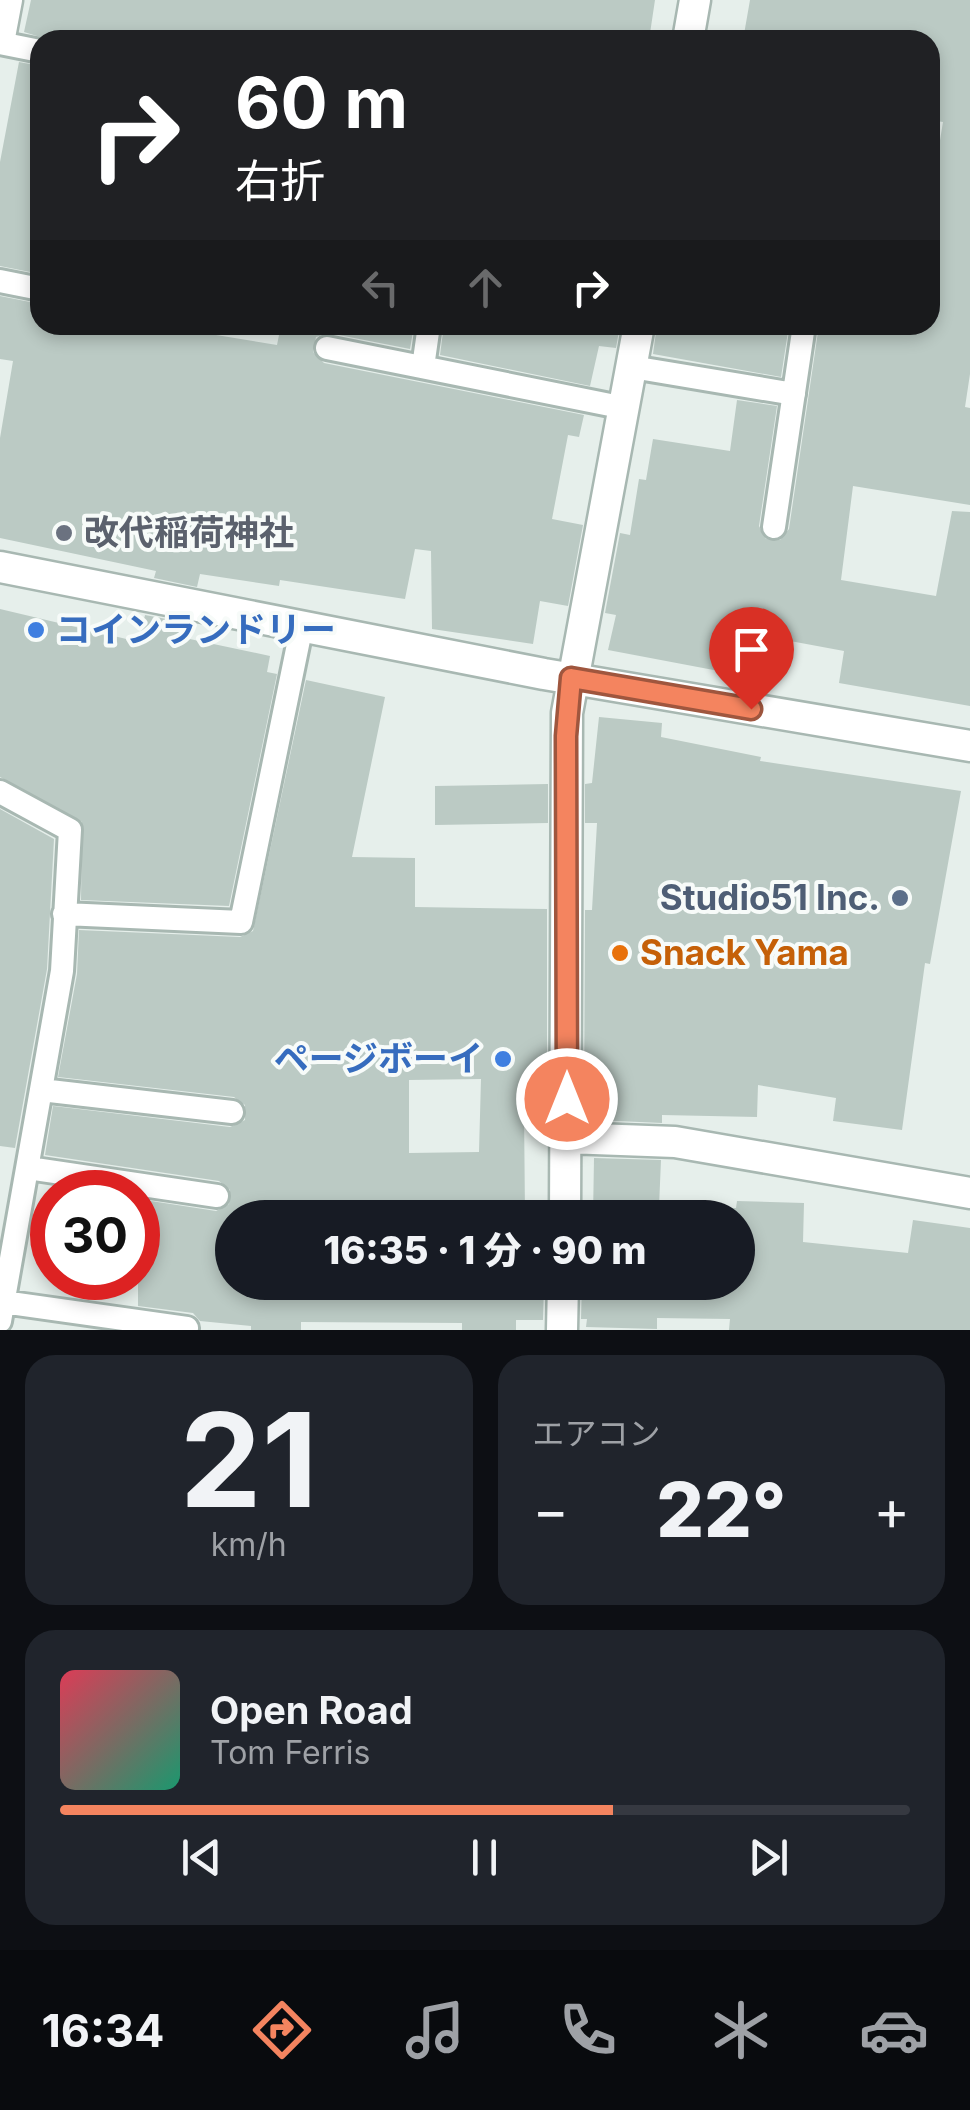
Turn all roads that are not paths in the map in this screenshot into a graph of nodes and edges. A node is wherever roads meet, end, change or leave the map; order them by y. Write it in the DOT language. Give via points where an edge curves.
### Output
graph roads {
  1 [pos="8,0"];
  2 [pos="695,0"];
  3 [pos="690,30"];
  4 [pos="0,40"];
  5 [pos="30,48"];
  6 [pos="0,281"];
  7 [pos="30,287"];
  8 [pos="427,335"];
  9 [pos="637,335"];
  10 [pos="803,335"];
  11 [pos="327,348"];
  12 [pos="422,367"];
  13 [pos="632,367"];
  14 [pos="794,394"];
  15 [pos="625,408"];
  16 [pos="774,526"];
  17 [pos="0,568"];
  18 [pos="301,630"];
  19 [pos="571,678"];
  20 [pos="970,746"];
  21 [pos="0,792"];
  22 [pos="64,914"];
  23 [pos="42,1090"];
  24 [pos="232,1112"];
  25 [pos="567,1138"];
  26 [pos="28,1168"];
  27 [pos="970,1193"];
  28 [pos="218,1196"];
  29 [pos="565,1200"];
  30 [pos="563,1300"];
  31 [pos="2,1311"];
  32 [pos="187,1328"];
  33 [pos="562,1330"];
  1 -- 4 [label="street"];
  2 -- 3 [label="street"];
  4 -- 5 [label="lane"];
  6 -- 7 [label="lane"];
  8 -- 12 [label="lane"];
  9 -- 13 [label="street"];
  10 -- 14 [label="lane"];
  11 -- 12 [label="lane"];
  12 -- 15 [label="lane"];
  13 -- 14 [label="lane"];
  13 -- 15 [label="street"];
  14 -- 16 [label="lane"];
  15 -- 19 [label="street"];
  17 -- 18 [label="street"];
  18 -- 19 [label="street"];
  18 -- 22 [label="lane" via="240,922"];
  19 -- 20 [label="street"];
  19 -- 25 [label="street"];
  21 -- 22 [label="lane" via="70,830"];
  22 -- 23 [label="lane" via="62,972"];
  23 -- 24 [label="lane"];
  23 -- 26 [label="lane"];
  25 -- 27 [label="street" via="675,1142"];
  25 -- 29 [label="street"];
  26 -- 28 [label="lane"];
  26 -- 31 [label="lane"];
  30 -- 33 [label="street"];
  31 -- 32 [label="lane"];
}
